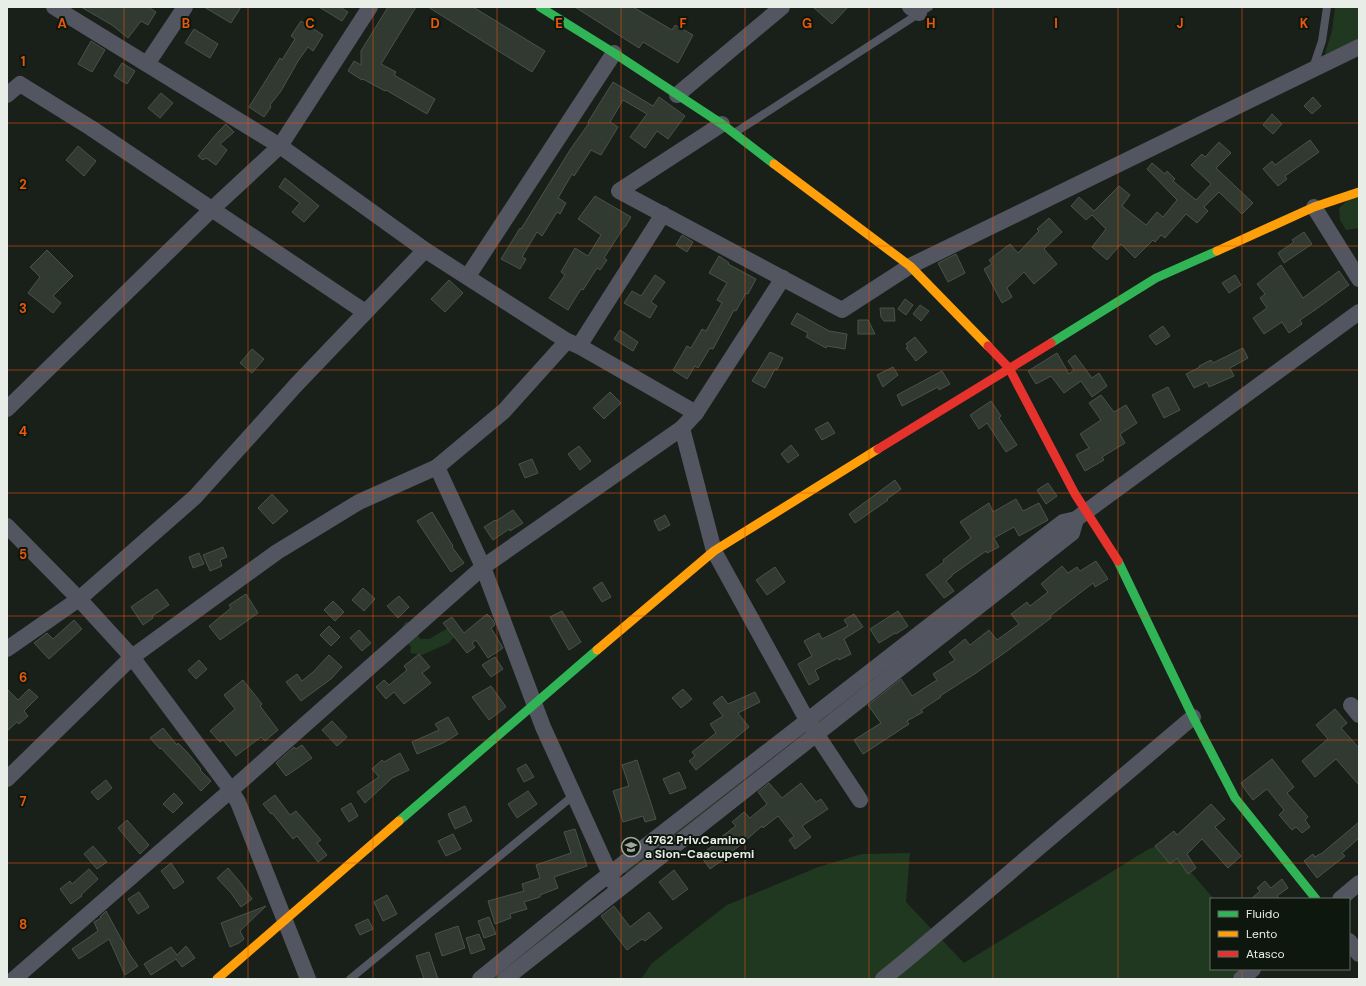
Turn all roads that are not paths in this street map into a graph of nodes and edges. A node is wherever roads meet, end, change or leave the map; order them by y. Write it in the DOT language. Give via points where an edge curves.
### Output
graph roads {
  1 [pos="54,7"];
  2 [pos="185,7"];
  3 [pos="370,7"];
  4 [pos="782,7"];
  5 [pos="1328,7"];
  6 [pos="919,9"];
  7 [pos="552,10"];
  8 [pos="1359,47"];
  9 [pos="614,53"];
  10 [pos="147,64"];
  11 [pos="1313,70"];
  12 [pos="7,95"];
  13 [pos="677,95"];
  14 [pos="728,129"];
  15 [pos="280,146"];
  16 [pos="1359,192"];
  17 [pos="1314,207"];
  18 [pos="211,210"];
  19 [pos="663,214"];
  20 [pos="425,250"];
  21 [pos="910,266"];
  22 [pos="468,276"];
  23 [pos="783,278"];
  24 [pos="1359,279"];
  25 [pos="365,312"];
  26 [pos="1359,312"];
  27 [pos="573,344"];
  28 [pos="1009,368"];
  29 [pos="7,409"];
  30 [pos="696,413"];
  31 [pos="682,428"];
  32 [pos="438,467"];
  33 [pos="1081,515"];
  34 [pos="7,526"];
  35 [pos="714,551"];
  36 [pos="484,567"];
  37 [pos="78,599"];
  38 [pos="7,649"];
  39 [pos="132,657"];
  40 [pos="534,704"];
  41 [pos="1193,717"];
  42 [pos="812,727"];
  43 [pos="7,779"];
  44 [pos="230,791"];
  45 [pos="574,795"];
  46 [pos="860,800"];
  47 [pos="610,874"];
  48 [pos="1359,883"];
  49 [pos="617,890"];
  50 [pos="1315,898"];
  51 [pos="1341,898"];
  52 [pos="284,920"];
  53 [pos="1350,942"];
  54 [pos="1359,954"];
  55 [pos="1252,970"];
  56 [pos="14,979"];
  57 [pos="217,979"];
  58 [pos="308,979"];
  59 [pos="350,979"];
  60 [pos="480,979"];
  61 [pos="505,979"];
  62 [pos="883,979"];
  63 [pos="1241,979"];
  1 -- 10 [label="street"];
  2 -- 10 [label="street"];
  3 -- 15 [label="street"];
  4 -- 13 [label="street"];
  5 -- 11 [label="lane" via="1322,41"];
  6 -- 14 [label="lane"];
  7 -- 9 [label="street"];
  8 -- 11 [label="street"];
  9 -- 13 [label="street"];
  9 -- 22 [label="street"];
  10 -- 15 [label="street"];
  11 -- 21 [label="street"];
  12 -- 18 [label="street" via="20,84 91,128"];
  13 -- 14 [label="street"];
  14 -- 19 [label="street" via="619,191"];
  14 -- 21 [label="street"];
  15 -- 18 [label="street"];
  15 -- 20 [label="street"];
  16 -- 17 [label="street"];
  17 -- 24 [label="street"];
  17 -- 28 [label="street" via="1156,278"];
  18 -- 25 [label="street"];
  18 -- 29 [label="street"];
  19 -- 23 [label="street"];
  19 -- 27 [label="street"];
  20 -- 22 [label="street"];
  20 -- 25 [label="street"];
  21 -- 23 [label="street" via="842,310"];
  21 -- 28 [label="street"];
  22 -- 27 [label="street"];
  23 -- 30 [label="street"];
  25 -- 37 [label="street" via="194,497"];
  26 -- 33 [label="street"];
  27 -- 30 [label="street"];
  27 -- 32 [label="street" via="504,411"];
  28 -- 33 [label="street" via="1075,494"];
  28 -- 35 [label="street"];
  30 -- 31 [label="street"];
  31 -- 35 [label="street"];
  31 -- 36 [label="street"];
  32 -- 36 [label="street"];
  32 -- 39 [label="street" via="359,502 284,548"];
  33 -- 41 [label="street" via="1117,559"];
  33 -- 42 [label="street" via="1072,533"];
  34 -- 37 [label="street"];
  35 -- 40 [label="street"];
  35 -- 42 [label="street"];
  36 -- 40 [label="street"];
  36 -- 44 [label="street"];
  37 -- 38 [label="street"];
  37 -- 39 [label="street"];
  39 -- 43 [label="street"];
  39 -- 44 [label="street"];
  40 -- 45 [label="street"];
  40 -- 52 [label="street"];
  41 -- 50 [label="street" via="1235,798"];
  41 -- 62 [label="street"];
  42 -- 46 [label="street"];
  42 -- 47 [label="street"];
  42 -- 49 [label="street"];
  44 -- 52 [label="street" via="238,802"];
  44 -- 56 [label="street"];
  45 -- 47 [label="street"];
  45 -- 59 [label="lane"];
  47 -- 49 [label="street"];
  47 -- 60 [label="street"];
  48 -- 51 [label="street"];
  49 -- 61 [label="street"];
  52 -- 57 [label="street"];
  52 -- 58 [label="street"];
  53 -- 54 [label="street"];
  55 -- 63 [label="street"];
}
